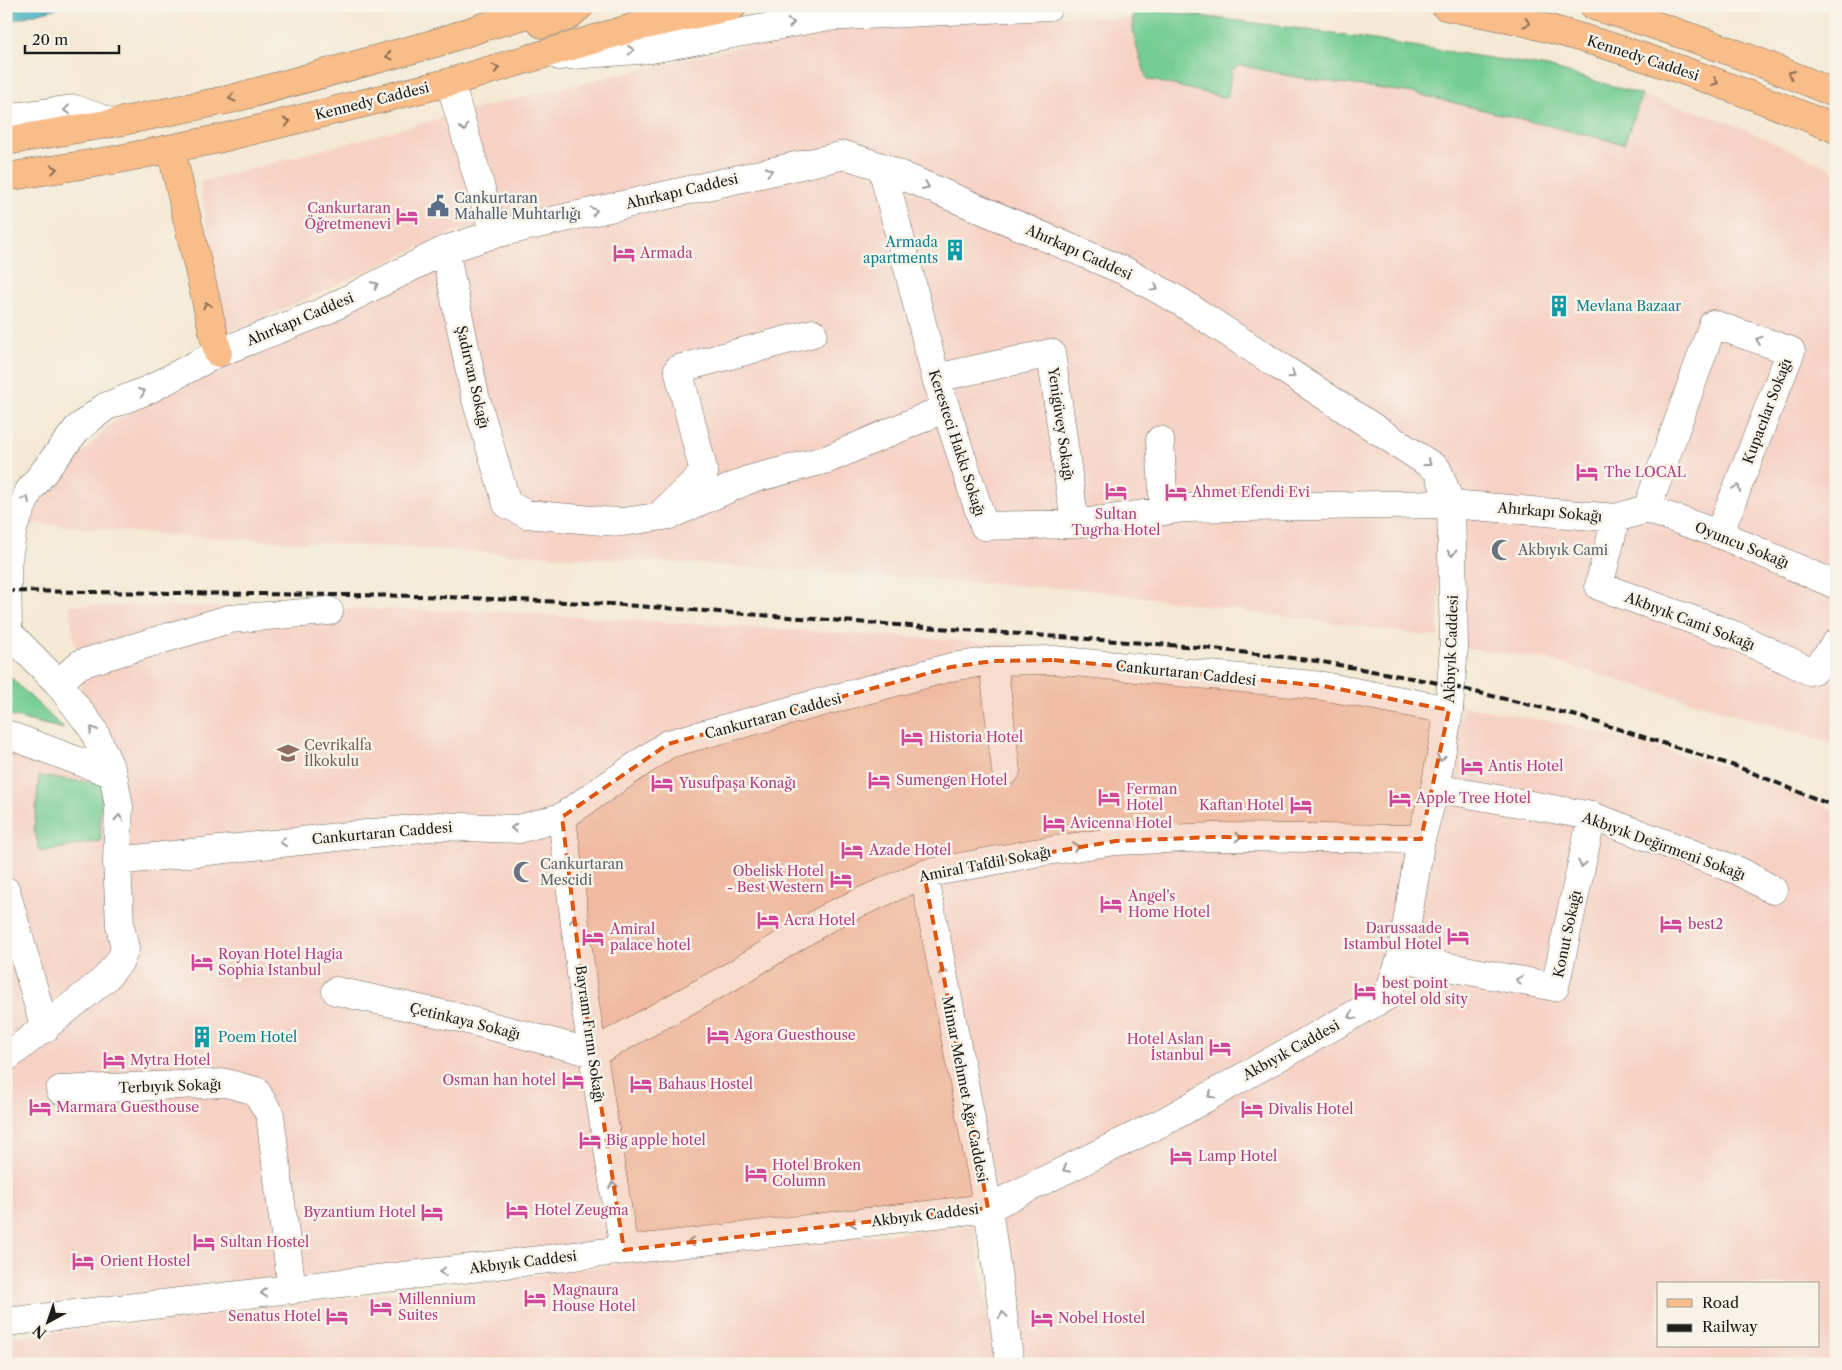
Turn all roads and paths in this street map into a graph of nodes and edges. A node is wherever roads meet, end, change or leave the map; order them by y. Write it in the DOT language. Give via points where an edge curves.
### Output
graph roads {
  1 [pos="557,6"];
  2 [pos="580,6"];
  3 [pos="733,6"];
  4 [pos="1049,6"];
  5 [pos="1445,6"];
  6 [pos="1594,6"];
  7 [pos="530,58"];
  8 [pos="450,82"];
  9 [pos="1836,94"];
  10 [pos="6,118"];
  11 [pos="113,123"];
  12 [pos="1836,129"];
  13 [pos="6,141"];
  14 [pos="171,149"];
  15 [pos="882,167"];
  16 [pos="6,176"];
  17 [pos="494,234"];
  18 [pos="446,250"];
  19 [pos="813,333"];
  20 [pos="218,353"];
  21 [pos="936,378"];
  22 [pos="946,408"];
  23 [pos="1160,440"];
  24 [pos="1452,504"];
  25 [pos="1647,509"];
  26 [pos="1164,511"];
  27 [pos="658,517"];
  28 [pos="1616,518"];
  29 [pos="1075,524"];
  30 [pos="1719,534"];
  31 [pos="1836,585"];
  32 [pos="329,611"];
  33 [pos="7,633"];
  34 [pos="1836,643"];
  35 [pos="993,661"];
  36 [pos="58,683"];
  37 [pos="1450,710"];
  38 [pos="6,734"];
  39 [pos="1006,771"];
  40 [pos="114,774"];
  41 [pos="1435,788"];
  42 [pos="1592,816"];
  43 [pos="562,817"];
  44 [pos="1422,839"];
  45 [pos="117,862"];
  46 [pos="924,874"];
  47 [pos="1773,890"];
  48 [pos="6,891"];
  49 [pos="1401,958"];
  50 [pos="336,991"];
  51 [pos="45,1028"];
  52 [pos="593,1054"];
  53 [pos="6,1058"];
  54 [pos="60,1090"];
  55 [pos="988,1208"];
  56 [pos="624,1250"];
  57 [pos="292,1290"];
  58 [pos="6,1322"];
  59 [pos="1010,1364"];
  1 -- 11 [label="main road, one-way" via="436,44 231,99"];
  2 -- 8 [label="main road" via="568,16 460,50"];
  3 -- 7 [label="main road, Kennedy Caddesi" via="635,27"];
  7 -- 4 [label="street, one-way" via="651,48 824,17"];
  5 -- 12 [label="main road, Kennedy Caddesi, one-way" via="1515,20 1594,42 1687,72"];
  9 -- 6 [label="main road, one-way" via="1788,72 1685,34"];
  8 -- 7 [label="main road, Kennedy Caddesi, one-way"];
  14 -- 8 [label="main road, Kennedy Caddesi, one-way"];
  8 -- 17 [label="street, one-way"];
  11 -- 10 [label="street, one-way" via="75,109"];
  11 -- 13 [label="main road"];
  11 -- 14 [label="main road"];
  16 -- 14 [label="main road, Kennedy Caddesi, one-way"];
  20 -- 14 [label="main road, one-way"];
  17 -- 15 [label="street, Ahırkapı Caddesi, one-way" via="845,155"];
  15 -- 21 [label="street, Keresteci Hakkı Sokağı"];
  15 -- 24 [label="street, Ahırkapı Caddesi, one-way" via="1128,272 1181,302 1437,468"];
  17 -- 18 [label="street, Ahırkapı Caddesi"];
  20 -- 18 [label="street, Ahırkapı Caddesi, one-way" via="323,312"];
  18 -- 27 [label="street, Şadırvan Sokağı" via="476,396 507,504 526,514 603,521"];
  19 -- 27 [label="street" via="678,369 704,473"];
  33 -- 20 [label="street, Ahırkapı Caddesi, one-way" via="7,565 13,528 29,491 77,429 105,407 150,389"];
  21 -- 22 [label="street, Keresteci Hakkı Sokağı"];
  21 -- 29 [label="street, Yenigüvey Sokağı" via="1051,353"];
  22 -- 27 [label="street" via="828,459 748,480 670,516"];
  22 -- 29 [label="street, Keresteci Hakkı Sokağı" via="984,526"];
  23 -- 26 [label="street"];
  24 -- 26 [label="street, Keresteci Hakkı Sokağı"];
  24 -- 28 [label="street, Ahırkapı Sokağı"];
  24 -- 37 [label="street, Akbıyık Caddesi, one-way" via="1454,647"];
  25 -- 28 [label="street, Ahırkapı Sokağı"];
  25 -- 30 [label="street, Oyuncu Sokağı"];
  30 -- 25 [label="street, Kupacılar Sokağı, one-way" via="1790,351 1713,324"];
  26 -- 29 [label="street, Keresteci Hakkı Sokağı"];
  28 -- 34 [label="street, Akbıyık Cami Sokağı" via="1598,586 1734,635 1810,670 1816,669"];
  30 -- 31 [label="street, Oyuncu Sokağı"];
  32 -- 36 [label="street" via="229,619 80,664"];
  33 -- 36 [label="street"];
  35 -- 37 [label="street, Cankurtaran Caddesi" via="1054,660 1322,686"];
  35 -- 39 [label="street"];
  35 -- 43 [label="street, Cankurtaran Caddesi" via="951,666 668,744"];
  40 -- 36 [label="street, one-way" via="93,729"];
  37 -- 41 [label="street, Akbıyık Caddesi, one-way"];
  38 -- 40 [label="street"];
  45 -- 40 [label="street, one-way" via="120,806"];
  41 -- 42 [label="street, Akbıyık Değirmeni Sokağı"];
  41 -- 44 [label="street, Akbıyık Caddesi"];
  42 -- 47 [label="street, Akbıyık Değirmeni Sokağı" via="1739,871"];
  42 -- 49 [label="street, Konut Sokağı, one-way" via="1556,987"];
  43 -- 45 [label="street, Cankurtaran Caddesi, one-way" via="519,829 439,826"];
  52 -- 43 [label="street, Bayram Fırını Sokağı, one-way"];
  46 -- 44 [label="street, Amiral Tafdil Sokağı, one-way" via="1116,841 1214,837"];
  44 -- 49 [label="street, Akbıyık Caddesi"];
  45 -- 51 [label="street" via="120,925 125,949 120,961 104,979"];
  46 -- 52 [label="street, Amiral Tafdil Sokağı" via="832,915 730,978"];
  55 -- 46 [label="street, Mimar Mehmet Ağa Caddesi, one-way"];
  48 -- 51 [label="street"];
  49 -- 55 [label="street, Akbıyık Caddesi, one-way" via="1387,996 1168,1120"];
  50 -- 52 [label="street, Çetinkaya Sokağı" via="456,1017"];
  51 -- 53 [label="street"];
  56 -- 52 [label="street, Bayram Fırını Sokağı, one-way"];
  54 -- 57 [label="street, Terbıyık Sokağı" via="226,1083 256,1091 270,1115"];
  55 -- 56 [label="street, Akbıyık Caddesi, one-way"];
  59 -- 55 [label="street, Mimar Mehmet Ağa Caddesi, one-way"];
  56 -- 57 [label="street, Akbıyık Caddesi, one-way"];
  57 -- 58 [label="street, Akbıyık Caddesi, one-way"];
}
